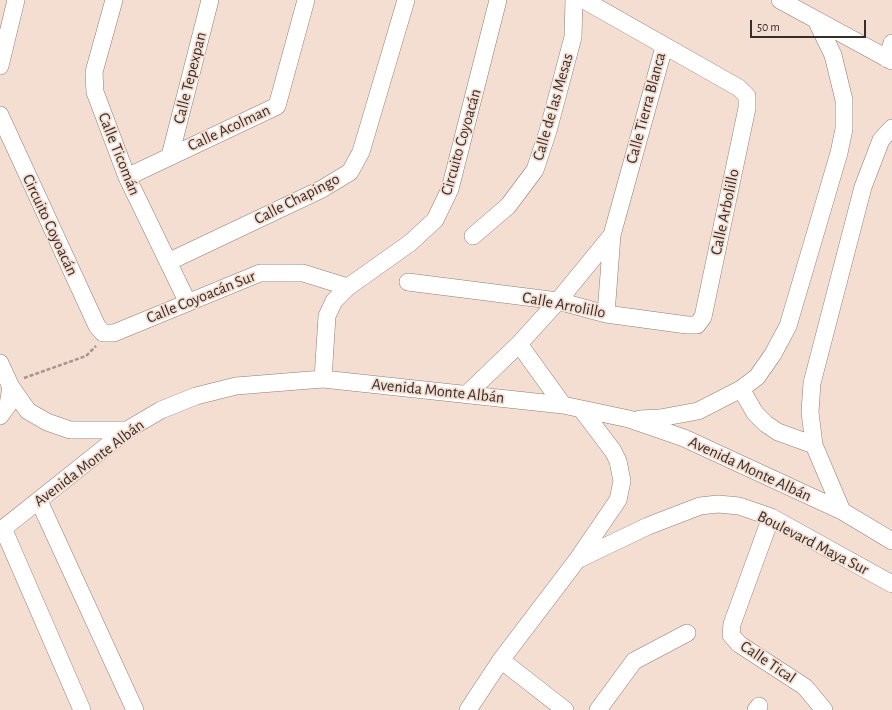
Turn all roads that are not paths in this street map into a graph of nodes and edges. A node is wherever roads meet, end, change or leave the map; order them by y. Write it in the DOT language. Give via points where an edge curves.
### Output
graph roads {
  1 [pos="16,0"];
  2 [pos="114,0"];
  3 [pos="210,0"];
  4 [pos="306,0"];
  5 [pos="406,0"];
  6 [pos="498,0"];
  7 [pos="574,0"];
  8 [pos="584,0"];
  9 [pos="780,0"];
  10 [pos="817,22"];
  11 [pos="664,47"];
  12 [pos="890,54"];
  13 [pos="0,66"];
  14 [pos="0,115"];
  15 [pos="892,128"];
  16 [pos="170,156"];
  17 [pos="127,177"];
  18 [pos="612,235"];
  19 [pos="472,236"];
  20 [pos="168,262"];
  21 [pos="408,282"];
  22 [pos="348,287"];
  23 [pos="187,301"];
  24 [pos="558,301"];
  25 [pos="606,314"];
  26 [pos="697,325"];
  27 [pos="103,333"];
  28 [pos="519,344"];
  29 [pos="0,363"];
  30 [pos="323,379"];
  31 [pos="10,385"];
  32 [pos="741,390"];
  33 [pos="467,394"];
  34 [pos="563,405"];
  35 [pos="582,410"];
  36 [pos="0,416"];
  37 [pos="629,419"];
  38 [pos="128,430"];
  39 [pos="814,445"];
  40 [pos="39,501"];
  41 [pos="842,511"];
  42 [pos="771,518"];
  43 [pos="2,530"];
  44 [pos="892,541"];
  45 [pos="577,560"];
  46 [pos="892,584"];
  47 [pos="687,633"];
  48 [pos="501,660"];
  49 [pos="82,710"];
  50 [pos="135,710"];
  51 [pos="468,710"];
  52 [pos="565,710"];
  53 [pos="598,710"];
  54 [pos="824,710"];
  1 -- 13 [label="street"];
  2 -- 17 [label="street, Calle Ticomán" via="94,72 95,92"];
  3 -- 16 [label="street, Calle Tepexpan"];
  4 -- 16 [label="street, Calle Acolman" via="277,106"];
  5 -- 20 [label="street, Calle Chapingo" via="361,152 350,172 322,189"];
  6 -- 22 [label="street, Circuito Coyoacán" via="450,189 435,220 410,243"];
  7 -- 19 [label="street, Calle de las Mesas" via="573,37 535,170 508,206"];
  8 -- 11 [label="street, Calle Tierra Blanca"];
  9 -- 10 [label="street"];
  10 -- 12 [label="street"];
  10 -- 32 [label="street" via="833,55 844,100 844,129 788,326 761,371"];
  11 -- 18 [label="street, Calle Tierra Blanca"];
  11 -- 26 [label="street, Calle Arbolillo" via="739,88 747,96 747,108 703,317"];
  14 -- 27 [label="street, Circuito Coyoacán" via="97,326"];
  15 -- 39 [label="street" via="880,140 863,187 812,383 810,412"];
  16 -- 17 [label="street, Calle Acolman"];
  17 -- 20 [label="street, Calle Ticomán"];
  18 -- 24 [label="street, Calle Tierra Blanca"];
  18 -- 25 [label="street, Calle Tierra Blanca"];
  20 -- 23 [label="street, Calle Ticomán"];
  21 -- 24 [label="street, Calle Arrolillo"];
  22 -- 23 [label="street, Calle Coyoacán Sur" via="303,273 260,272"];
  22 -- 30 [label="street, Circuito Coyoacán" via="334,301 327,316"];
  23 -- 27 [label="street, Calle Coyoacán Sur" via="114,333"];
  24 -- 25 [label="street, Calle Arrolillo"];
  24 -- 28 [label="street, Calle Tierra Blanca"];
  25 -- 26 [label="street, Calle Arrolillo"];
  28 -- 33 [label="street, Calle Tierra Blanca"];
  28 -- 34 [label="street"];
  29 -- 31 [label="street"];
  30 -- 33 [label="street, Avenida Monte Albán"];
  30 -- 38 [label="street, Avenida Monte Albán" via="236,386 196,396 161,410"];
  31 -- 36 [label="street" via="8,405"];
  31 -- 38 [label="street" via="28,411 47,422 70,430"];
  32 -- 37 [label="street" via="698,411 660,418"];
  32 -- 39 [label="street" via="755,413 766,424 778,432"];
  33 -- 34 [label="street, Avenida Monte Albán"];
  34 -- 35 [label="street, Avenida Monte Albán"];
  35 -- 37 [label="street, Avenida Monte Albán"];
  35 -- 45 [label="street, Boulevard Maya Sur" via="613,451 622,481 618,500"];
  37 -- 41 [label="street, Avenida Monte Albán" via="684,438"];
  38 -- 40 [label="street, Avenida Monte Albán"];
  39 -- 41 [label="street"];
  40 -- 43 [label="street, Avenida Monte Albán"];
  40 -- 50 [label="street"];
  41 -- 44 [label="street, Avenida Monte Albán"];
  42 -- 45 [label="street, Boulevard Maya Sur" via="739,506 700,506 648,526"];
  42 -- 46 [label="street, Boulevard Maya Sur"];
  42 -- 54 [label="street, Calle Tical" via="732,624 731,635 739,644 805,687"];
  43 -- 49 [label="street"];
  45 -- 48 [label="street, Boulevard Maya Sur"];
  47 -- 53 [label="street" via="634,661"];
  48 -- 51 [label="street, Boulevard Maya Sur"];
  48 -- 52 [label="street"];
}
